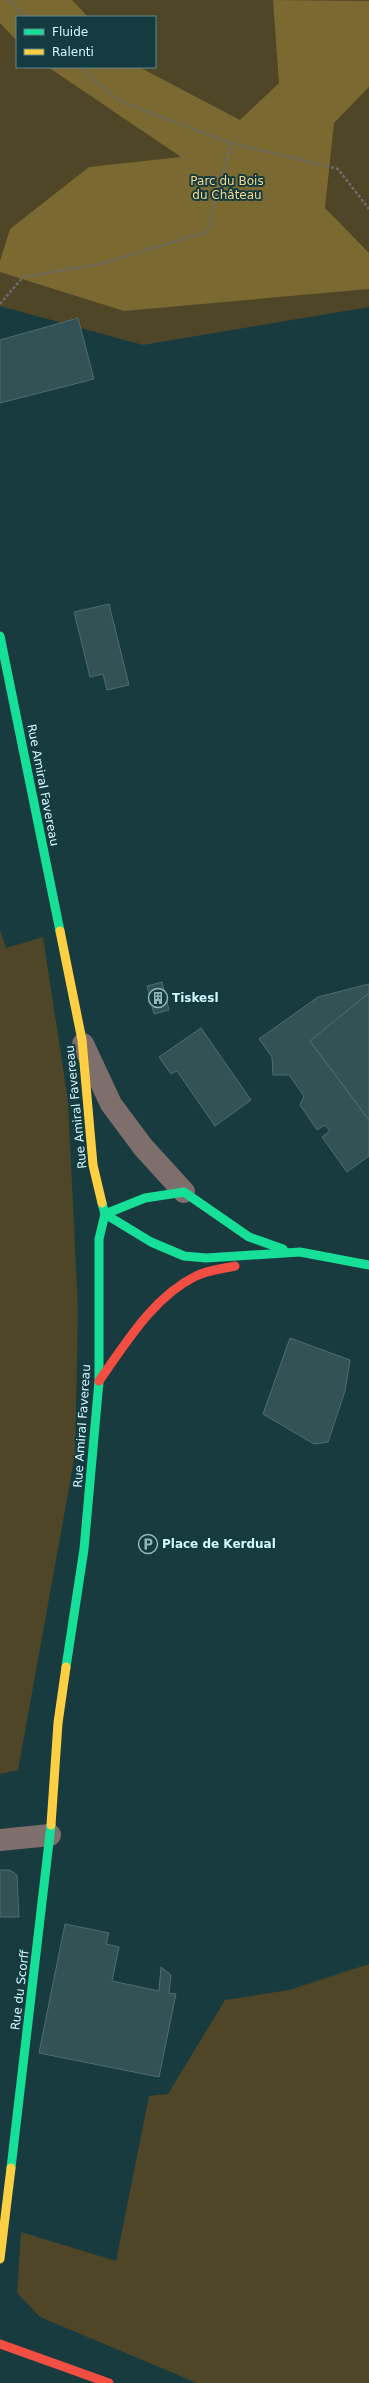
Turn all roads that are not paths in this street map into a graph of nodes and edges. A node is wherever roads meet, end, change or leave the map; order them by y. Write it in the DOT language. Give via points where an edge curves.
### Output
graph roads {
  1 [pos="0,636"];
  2 [pos="82,1040"];
  3 [pos="184,1192"];
  4 [pos="105,1214"];
  5 [pos="291,1251"];
  6 [pos="369,1265"];
  7 [pos="98,1381"];
  8 [pos="58,1723"];
  9 [pos="50,1835"];
  10 [pos="0,1840"];
  11 [pos="0,2259"];
  12 [pos="0,2344"];
  13 [pos="109,2383"];
  1 -- 2 [label="main road, Rue Amiral Favereau"];
  2 -- 3 [label="street" via="111,1104 143,1147"];
  2 -- 4 [label="main road, Rue Amiral Favereau" via="93,1165"];
  3 -- 4 [label="main road" via="144,1198"];
  3 -- 5 [label="main road" via="249,1237"];
  4 -- 5 [label="main road" via="151,1242 184,1256 206,1258"];
  4 -- 7 [label="main road, Rue Amiral Favereau" via="99,1239"];
  5 -- 6 [label="main road"];
  5 -- 7 [label="main road" via="197,1276 175,1291 142,1321"];
  7 -- 8 [label="main road, Rue Amiral Favereau" via="84,1549"];
  8 -- 9 [label="main road, Rue du Scorff"];
  9 -- 10 [label="street"];
  9 -- 11 [label="main road, Rue du Scorff"];
  12 -- 13 [label="main road"];
}
